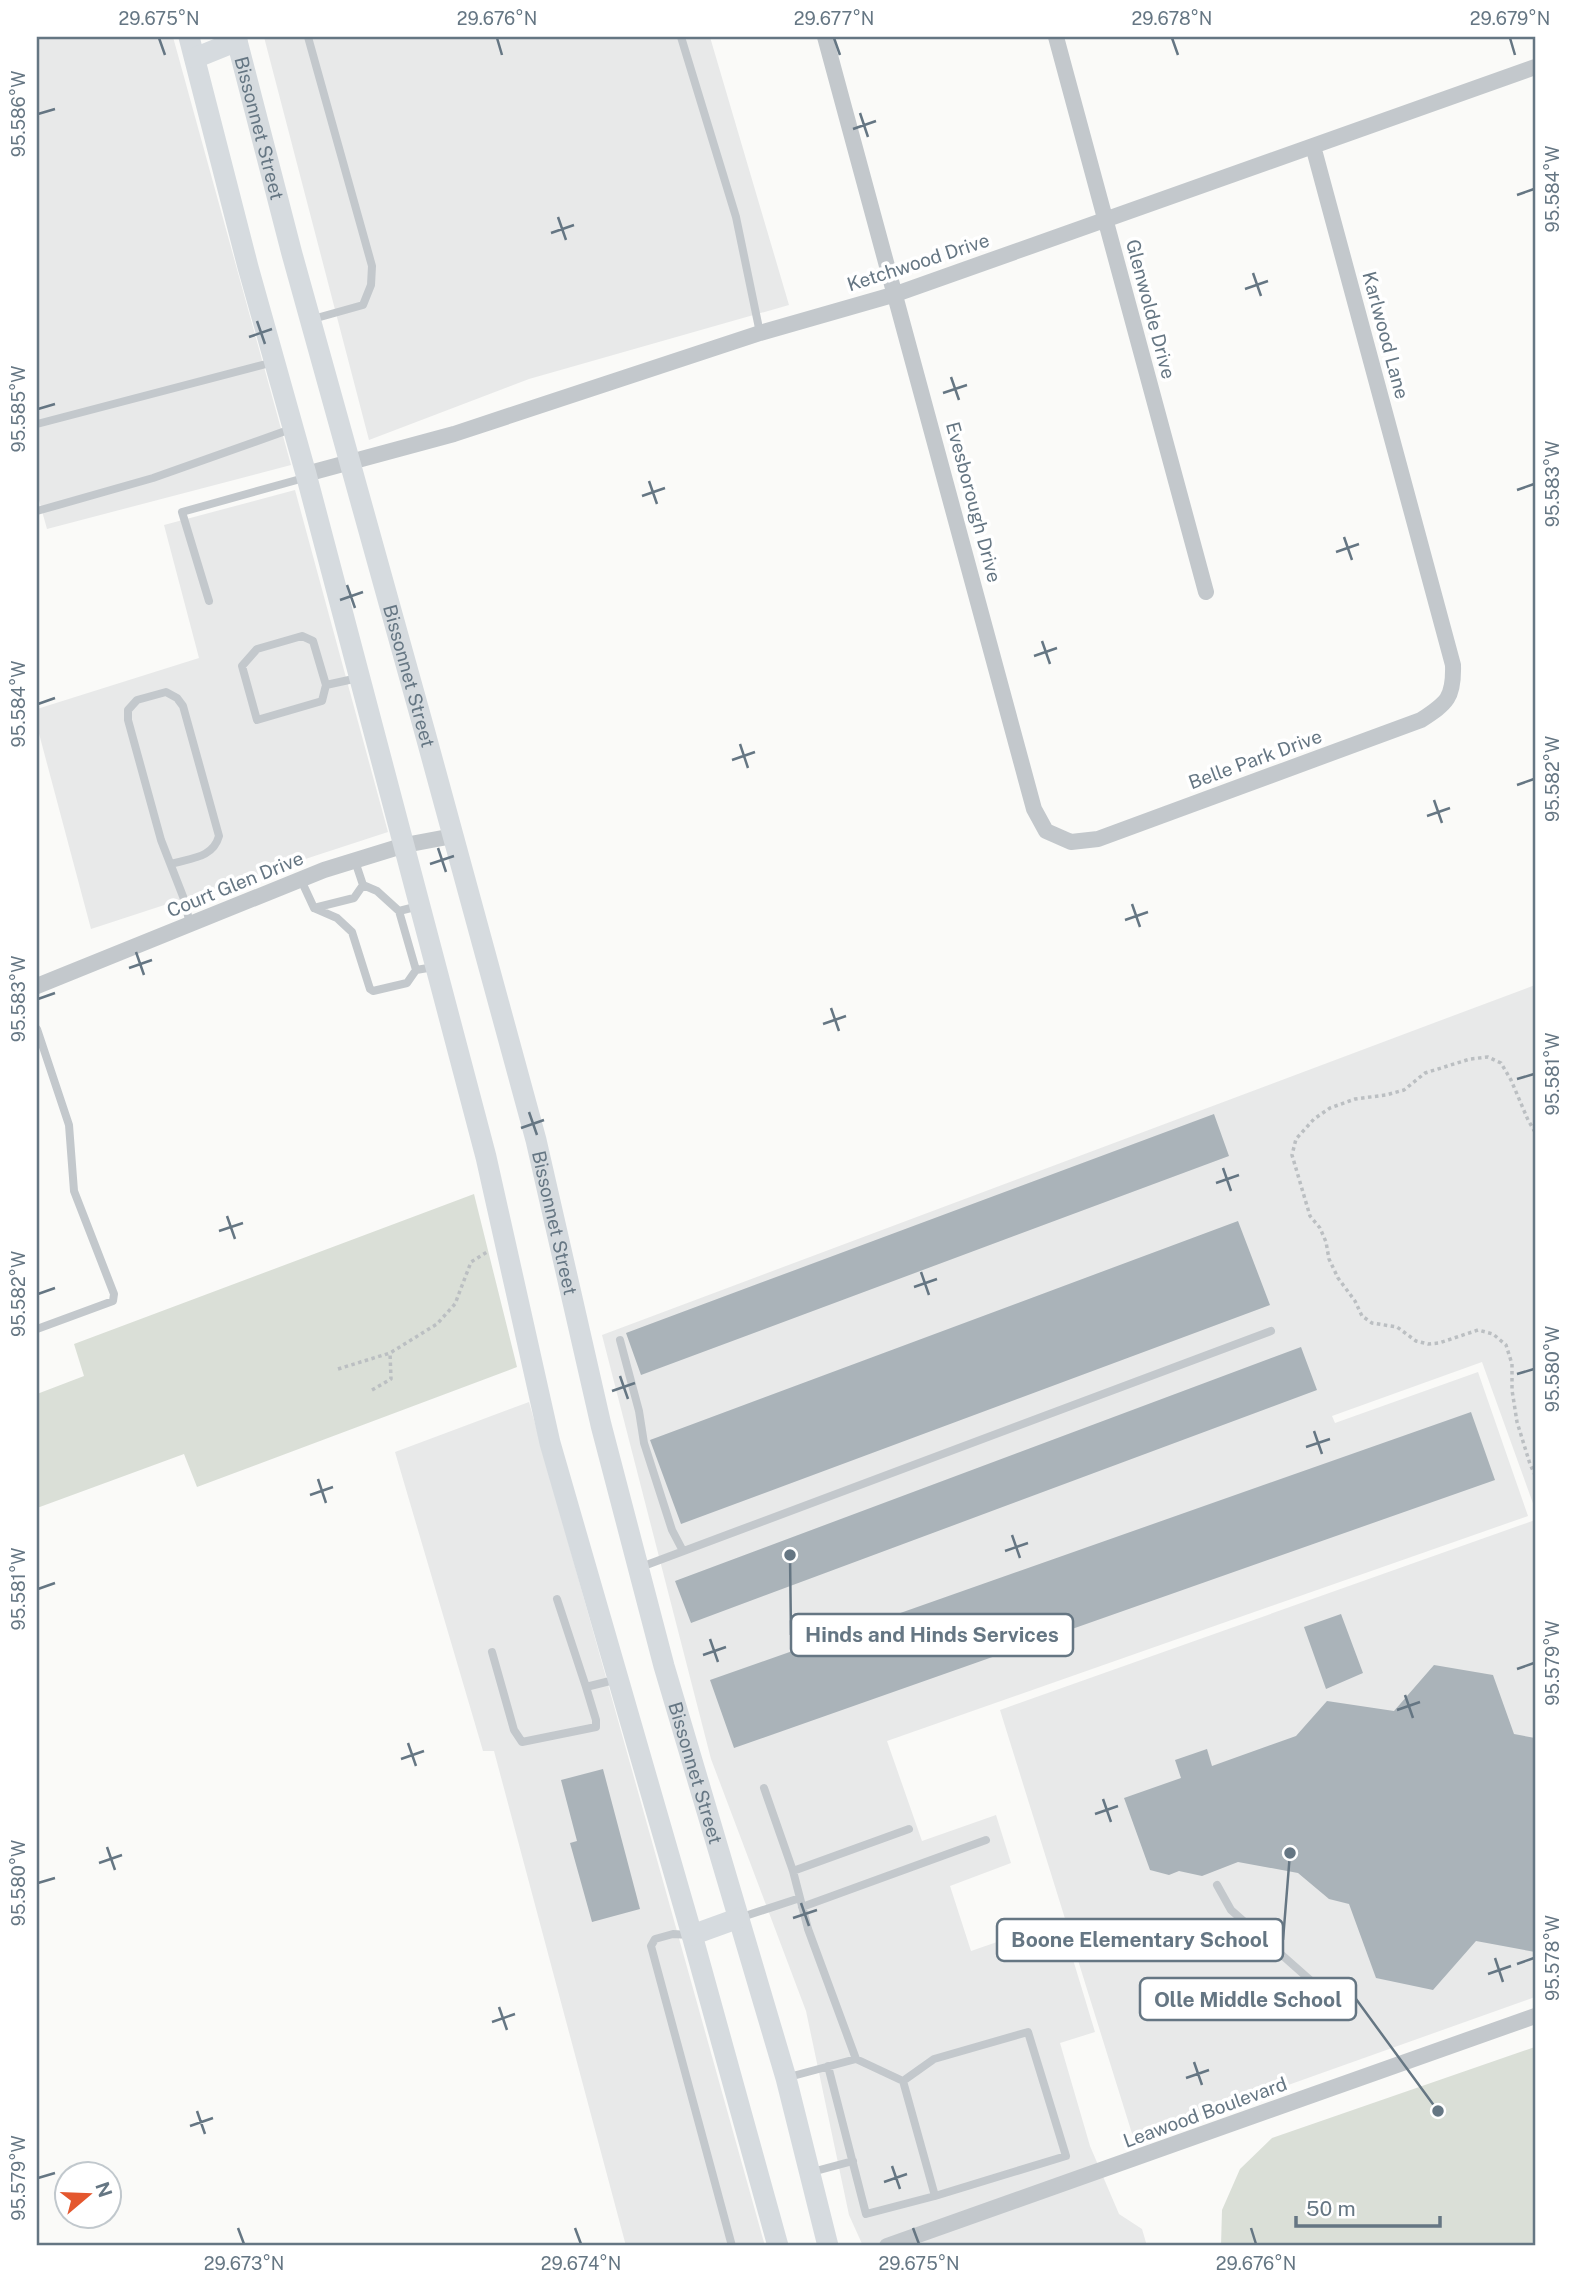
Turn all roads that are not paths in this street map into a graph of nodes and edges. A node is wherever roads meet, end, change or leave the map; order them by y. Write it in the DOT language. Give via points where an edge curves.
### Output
graph roads {
  1 [pos="189,37"];
  2 [pos="307,37"];
  3 [pos="681,37"];
  4 [pos="825,37"];
  5 [pos="1056,37"];
  6 [pos="237,39"];
  7 [pos="195,58"];
  8 [pos="1535,67"];
  9 [pos="1313,146"];
  10 [pos="1106,219"];
  11 [pos="896,294"];
  12 [pos="310,319"];
  13 [pos="760,333"];
  14 [pos="274,362"];
  15 [pos="37,424"];
  16 [pos="293,428"];
  17 [pos="350,463"];
  18 [pos="307,476"];
  19 [pos="37,511"];
  20 [pos="1418,535"];
  21 [pos="1206,592"];
  22 [pos="209,601"];
  23 [pos="361,677"];
  24 [pos="326,685"];
  25 [pos="1003,694"];
  26 [pos="453,836"];
  27 [pos="405,845"];
  28 [pos="355,861"];
  29 [pos="171,864"];
  30 [pos="301,880"];
  31 [pos="363,885"];
  32 [pos="421,906"];
  33 [pos="314,908"];
  34 [pos="399,911"];
  35 [pos="190,924"];
  36 [pos="437,967"];
  37 [pos="416,971"];
  38 [pos="37,986"];
  39 [pos="37,1029"];
  40 [pos="37,1329"];
  41 [pos="1271,1331"];
  42 [pos="620,1340"];
  43 [pos="683,1551"];
  44 [pos="638,1568"];
  45 [pos="557,1599"];
  46 [pos="492,1652"];
  47 [pos="618,1679"];
  48 [pos="586,1687"];
  49 [pos="764,1788"];
  50 [pos="909,1829"];
  51 [pos="986,1840"];
  52 [pos="793,1871"];
  53 [pos="1217,1885"];
  54 [pos="801,1902"];
  55 [pos="740,1918"];
  56 [pos="692,1935"];
  57 [pos="1344,2010"];
  58 [pos="1535,2016"];
  59 [pos="856,2059"];
  60 [pos="828,2066"];
  61 [pos="786,2077"];
  62 [pos="903,2081"];
  63 [pos="852,2161"];
  64 [pos="810,2173"];
  65 [pos="934,2196"];
  66 [pos="733,2246"];
  67 [pos="778,2246"];
  68 [pos="828,2246"];
  69 [pos="887,2246"];
  1 -- 7 [label="main road"];
  2 -- 12 [label="lane" via="372,266 363,305"];
  3 -- 13 [label="lane" via="736,218"];
  4 -- 11 [label="street, Evesborough Drive"];
  5 -- 10 [label="street, Glenwolde Drive"];
  6 -- 7 [label="main road"];
  6 -- 12 [label="main road, Bissonnet Street"];
  7 -- 14 [label="main road"];
  8 -- 9 [label="street, Ketchwood Drive"];
  9 -- 10 [label="street, Ketchwood Drive"];
  9 -- 20 [label="street, Karlwood Lane"];
  10 -- 11 [label="street, Ketchwood Drive"];
  10 -- 21 [label="street, Glenwolde Drive"];
  11 -- 13 [label="street, Ketchwood Drive"];
  11 -- 25 [label="street, Evesborough Drive"];
  12 -- 17 [label="main road, Bissonnet Street"];
  13 -- 17 [label="street, Ketchwood Drive" via="454,434"];
  14 -- 15 [label="lane"];
  14 -- 16 [label="main road"];
  16 -- 18 [label="main road"];
  16 -- 19 [label="lane" via="153,478"];
  17 -- 18 [label="street, Ketchwood Drive"];
  17 -- 26 [label="main road, Bissonnet Street"];
  18 -- 22 [label="lane" via="183,512"];
  18 -- 23 [label="main road"];
  20 -- 25 [label="street, Belle Park Drive" via="1453,666 1453,687 1443,706 1421,720 1098,839 1072,842 1046,831 1034,808"];
  23 -- 24 [label="lane"];
  23 -- 27 [label="main road"];
  24 -- 24 [label="lane" via="322,701 257,720 242,666 257,649 302,636 313,641"];
  26 -- 27 [label="street, Court Glen Drive"];
  26 -- 44 [label="main road, Bissonnet Street" via="536,1140 600,1425"];
  27 -- 28 [label="street, Court Glen Drive"];
  27 -- 32 [label="main road"];
  28 -- 30 [label="street, Court Glen Drive"];
  28 -- 31 [label="lane"];
  29 -- 29 [label="lane" via="128,720 128,710 137,701 166,692 183,706 219,836 210,852"];
  29 -- 35 [label="lane"];
  30 -- 33 [label="lane"];
  30 -- 35 [label="street, Court Glen Drive"];
  31 -- 33 [label="lane" via="354,898"];
  31 -- 34 [label="lane"];
  32 -- 34 [label="lane"];
  32 -- 36 [label="main road"];
  33 -- 37 [label="lane" via="337,918 352,932 373,991 407,983"];
  34 -- 37 [label="lane"];
  35 -- 38 [label="street, Court Glen Drive"];
  36 -- 37 [label="lane"];
  36 -- 47 [label="main road" via="486,1157 550,1443"];
  39 -- 40 [label="lane" via="69,1125 74,1191 114,1294 113,1301"];
  41 -- 43 [label="lane"];
  42 -- 43 [label="lane" via="644,1443"];
  43 -- 44 [label="lane"];
  44 -- 55 [label="main road, Bissonnet Street"];
  45 -- 48 [label="lane"];
  46 -- 48 [label="lane" via="514,1730 522,1742 596,1727"];
  47 -- 48 [label="lane"];
  47 -- 56 [label="main road"];
  49 -- 52 [label="lane"];
  50 -- 52 [label="lane"];
  51 -- 54 [label="lane"];
  52 -- 54 [label="lane"];
  53 -- 57 [label="lane" via="1231,1910"];
  54 -- 55 [label="lane"];
  54 -- 59 [label="lane"];
  55 -- 56 [label="main road"];
  55 -- 61 [label="main road, Bissonnet Street"];
  56 -- 66 [label="lane" via="673,1934 651,1946"];
  56 -- 67 [label="main road"];
  58 -- 69 [label="street, Leawood Boulevard"];
  59 -- 60 [label="lane"];
  59 -- 62 [label="lane"];
  60 -- 61 [label="lane"];
  60 -- 63 [label="lane"];
  61 -- 64 [label="main road, Bissonnet Street"];
  62 -- 65 [label="lane"];
  62 -- 65 [label="lane" via="934,2059 1028,2032 1066,2156"];
  63 -- 64 [label="lane"];
  63 -- 65 [label="lane" via="866,2214"];
  64 -- 68 [label="main road, Bissonnet Street"];
}
